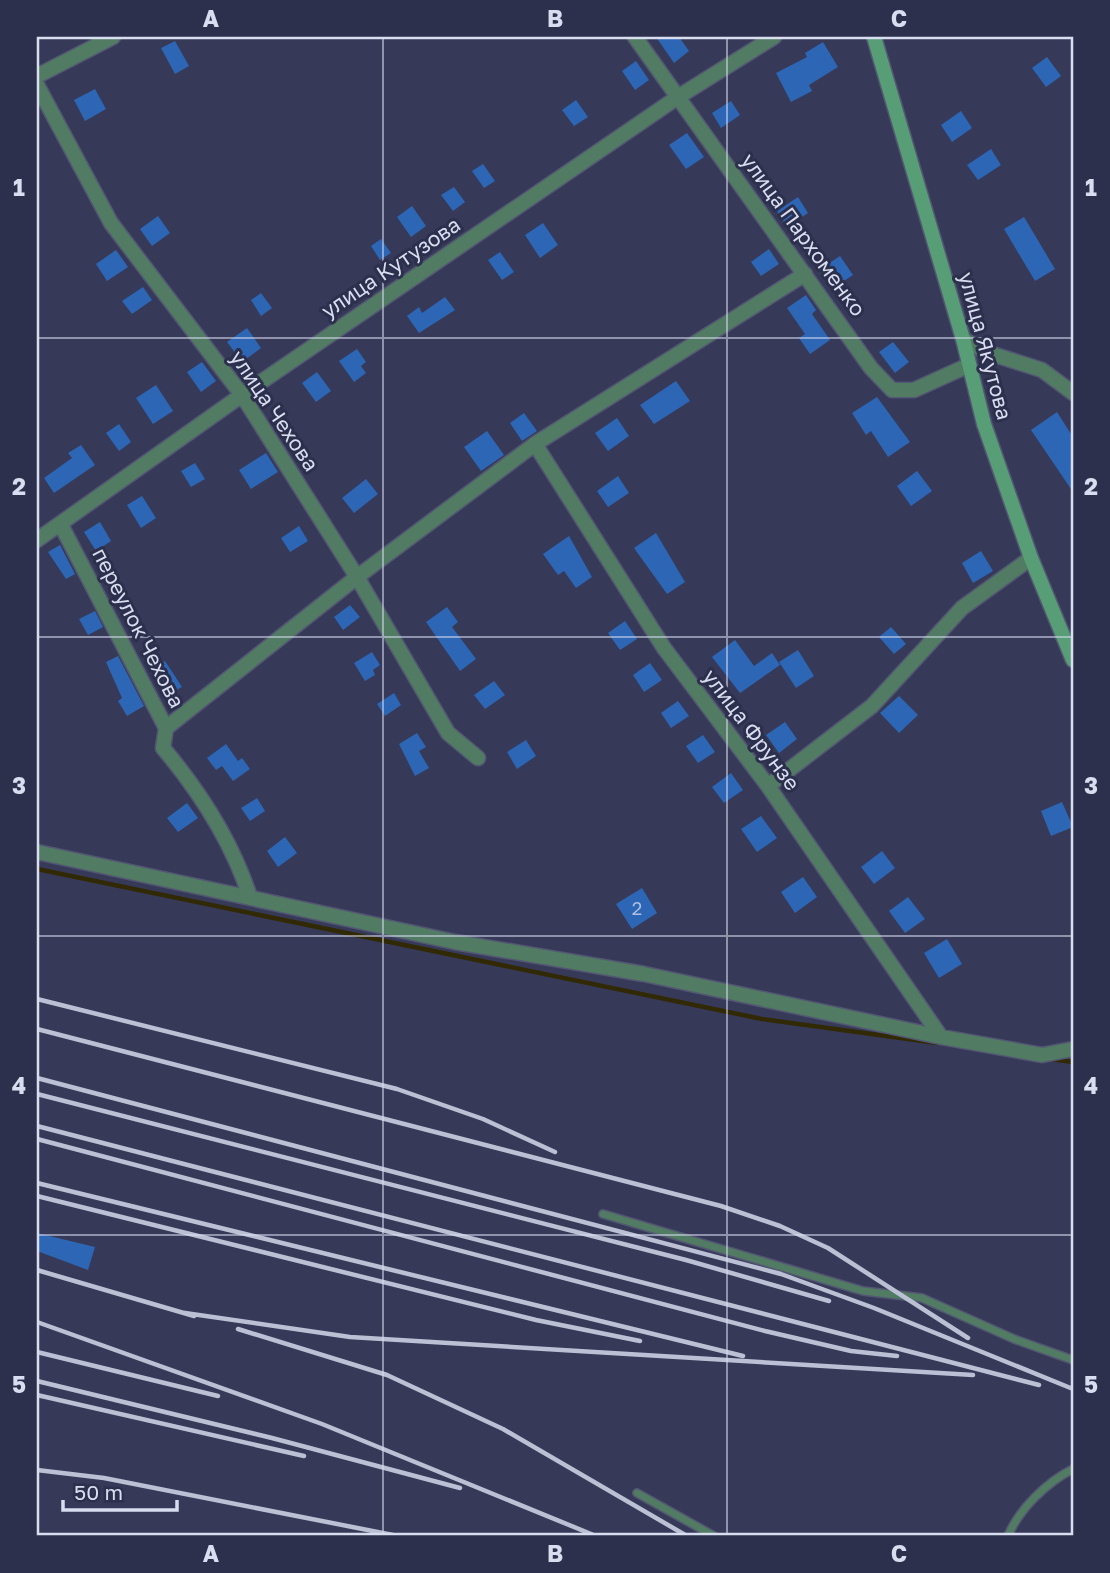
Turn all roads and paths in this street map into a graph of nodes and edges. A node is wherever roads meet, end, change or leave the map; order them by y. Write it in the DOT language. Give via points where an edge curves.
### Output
graph roads {
  1 [pos="113,37"];
  2 [pos="635,37"];
  3 [pos="774,37"];
  4 [pos="874,37"];
  5 [pos="37,76"];
  6 [pos="37,85"];
  7 [pos="678,97"];
  8 [pos="805,274"];
  9 [pos="963,339"];
  10 [pos="968,366"];
  11 [pos="1073,393"];
  12 [pos="242,395"];
  13 [pos="535,444"];
  14 [pos="61,525"];
  15 [pos="37,541"];
  16 [pos="1031,558"];
  17 [pos="357,577"];
  18 [pos="1073,660"];
  19 [pos="166,728"];
  20 [pos="478,758"];
  21 [pos="768,786"];
  22 [pos="37,852"];
  23 [pos="250,897"];
  24 [pos="941,1037"];
  25 [pos="1073,1049"];
  26 [pos="603,1214"];
  27 [pos="1073,1360"];
  28 [pos="1073,1469"];
  29 [pos="637,1493"];
  30 [pos="714,1536"];
  31 [pos="1008,1536"];
  1 -- 5 [label="street"];
  2 -- 7 [label="street, улица Пархоменко"];
  3 -- 7 [label="street, улица Кутузова"];
  4 -- 9 [label="street, улица Якутова"];
  6 -- 12 [label="street, улица Чехова" via="111,223"];
  7 -- 8 [label="street, улица Пархоменко"];
  7 -- 12 [label="street, улица Кутузова"];
  8 -- 10 [label="street, улица Пархоменко" via="871,368 892,390 914,390"];
  8 -- 13 [label="street"];
  9 -- 10 [label="street, улица Якутова"];
  9 -- 11 [label="street" via="986,352 1042,370"];
  10 -- 16 [label="street, улица Якутова"];
  12 -- 14 [label="street, улица Кутузова"];
  12 -- 17 [label="street, улица Чехова"];
  13 -- 17 [label="street"];
  13 -- 21 [label="street, улица Фрунзе" via="664,648"];
  14 -- 15 [label="street, улица Кутузова"];
  14 -- 19 [label="street, переулок Чехова"];
  16 -- 18 [label="street, улица Якутова"];
  16 -- 21 [label="street" via="962,608 872,706"];
  17 -- 19 [label="street"];
  17 -- 20 [label="street, улица Чехова" via="448,733"];
  19 -- 23 [label="street, переулок Чехова" via="163,748 188,778 230,846"];
  21 -- 24 [label="street, улица Фрунзе"];
  22 -- 23 [label="street"];
  23 -- 24 [label="street" via="454,942 645,974"];
  24 -- 25 [label="street" via="1042,1055"];
  26 -- 27 [label="lane" via="863,1291 922,1298"];
  28 -- 31 [label="lane" via="1060,1475 1015,1518"];
  29 -- 30 [label="lane"];
}
